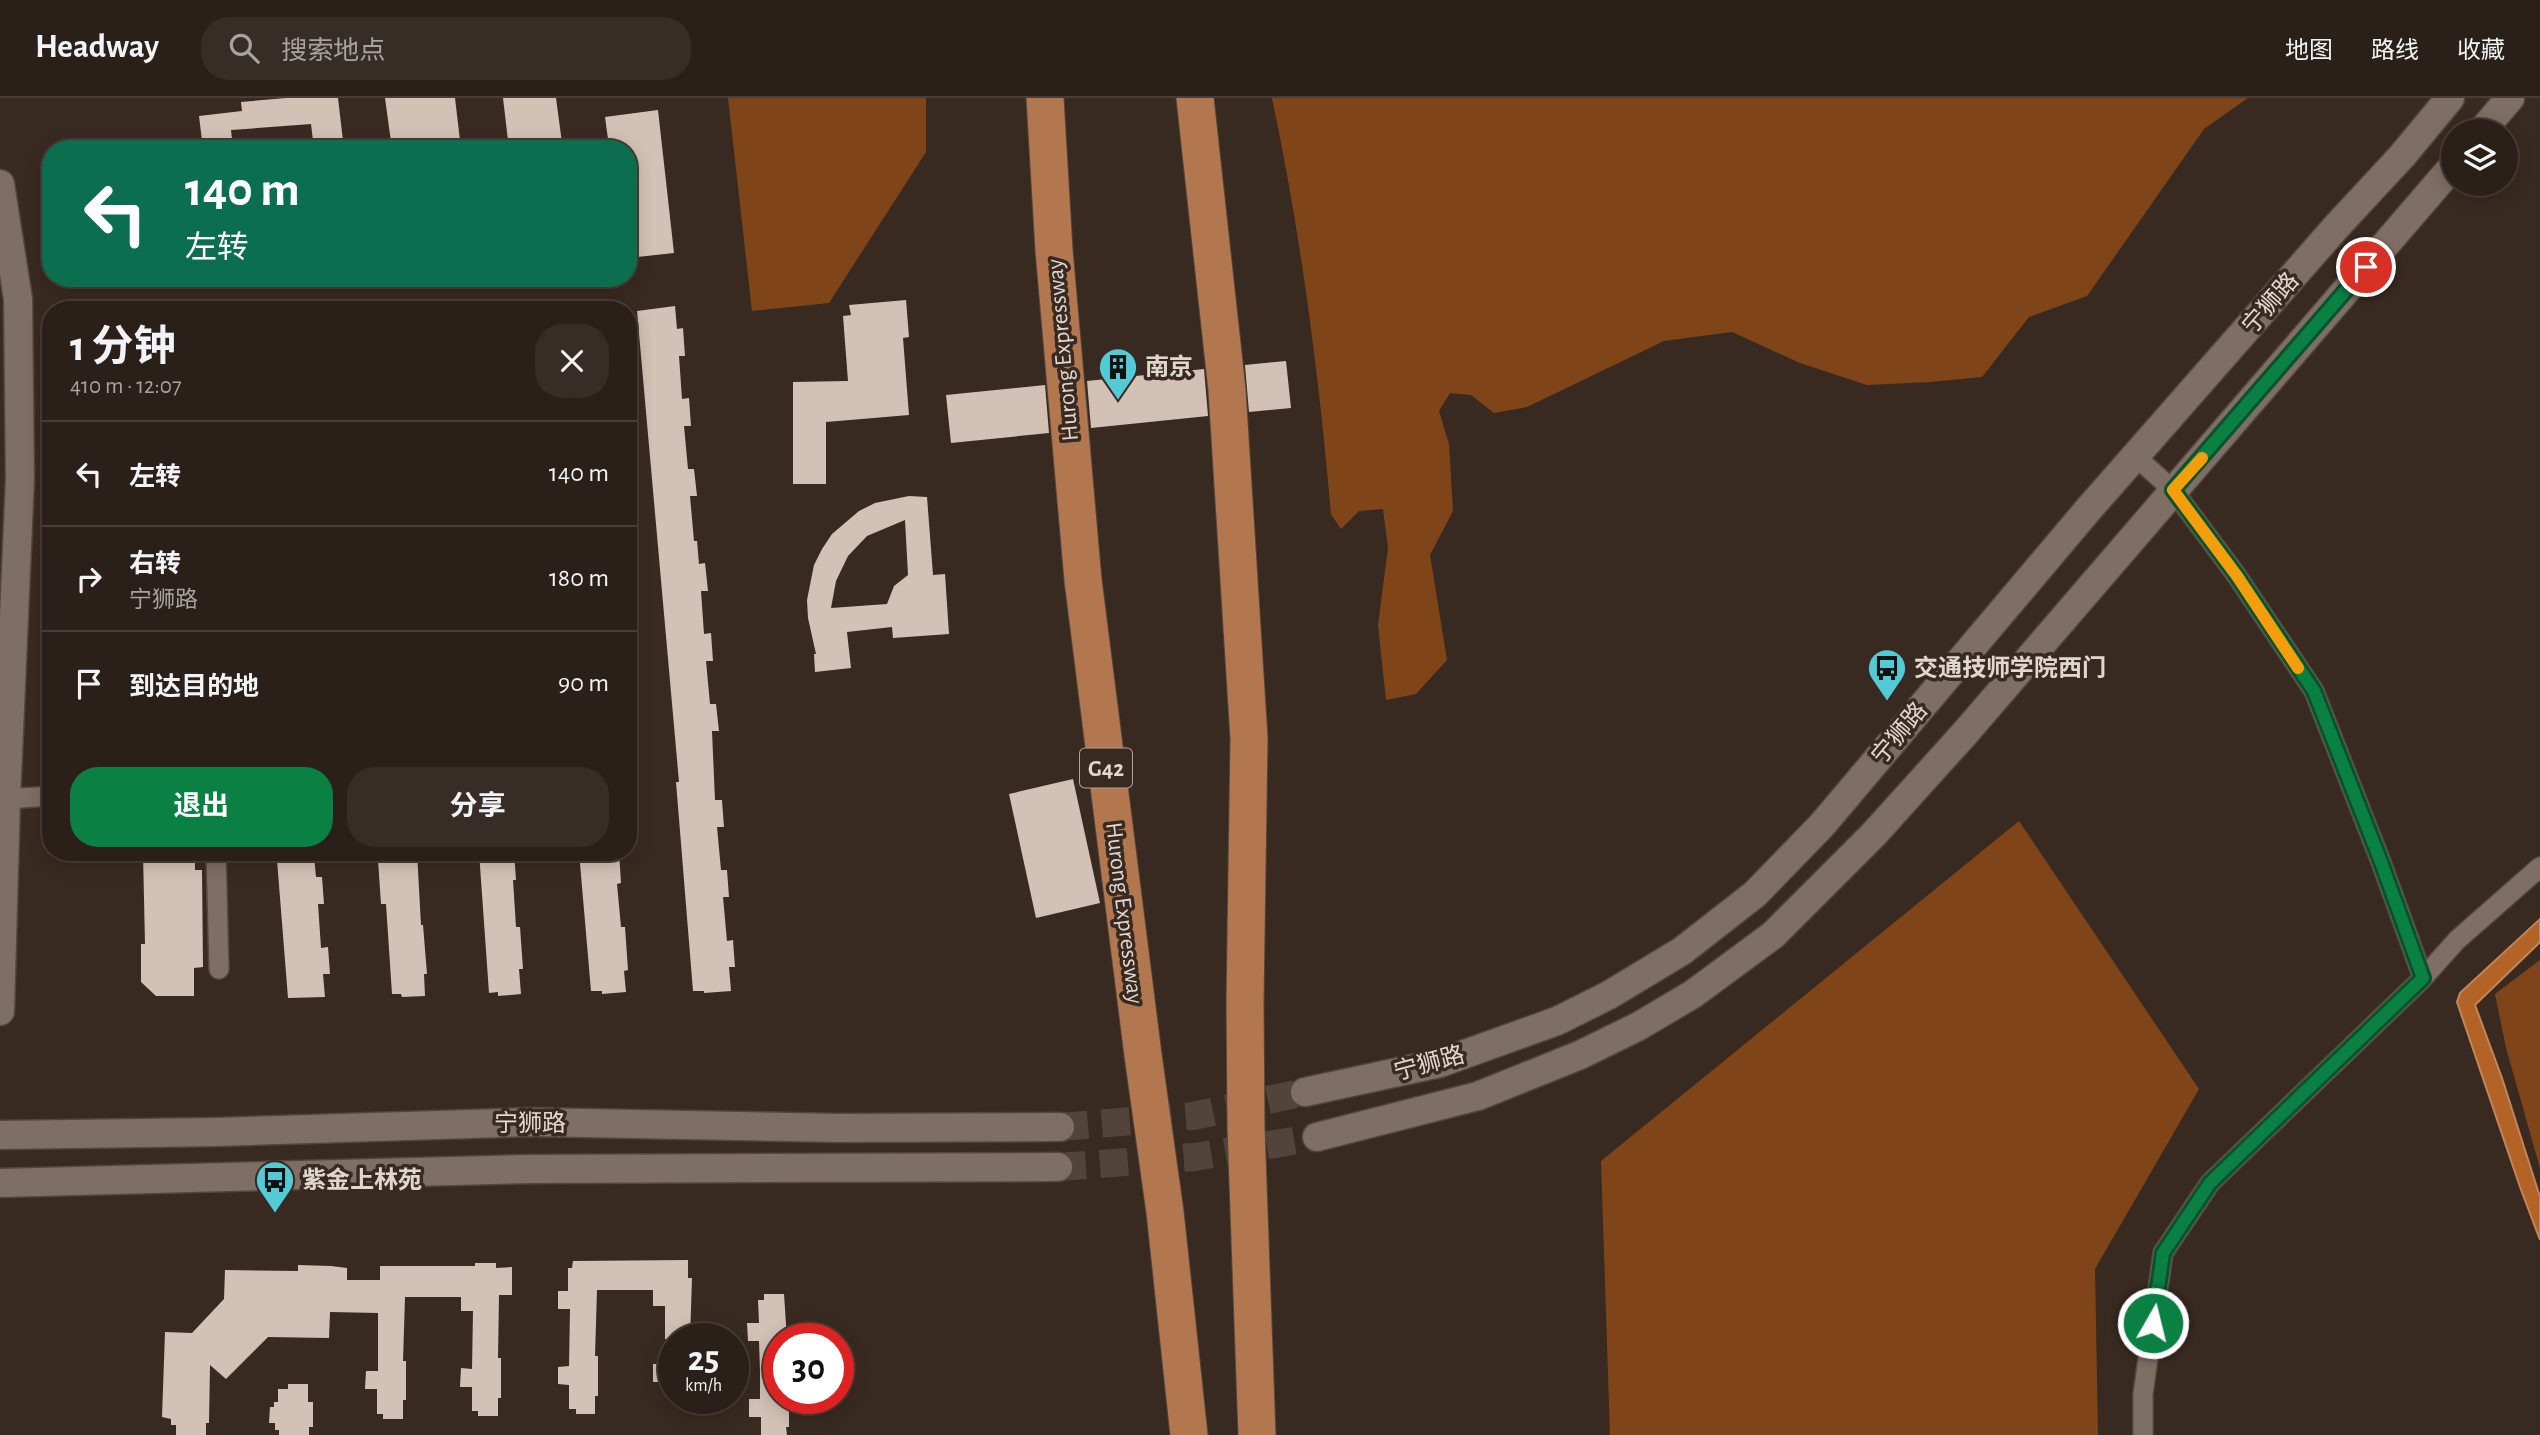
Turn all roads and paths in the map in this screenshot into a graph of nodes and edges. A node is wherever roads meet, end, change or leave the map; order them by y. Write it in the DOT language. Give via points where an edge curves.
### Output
graph roads {
  1 [pos="1045,98"];
  2 [pos="1195,98"];
  3 [pos="2450,98"];
  4 [pos="2510,98"];
  5 [pos="2492,119"];
  6 [pos="2441,180"];
  7 [pos="0,184"];
  8 [pos="2136,457"];
  9 [pos="10,479"];
  10 [pos="2173,490"];
  11 [pos="42,797"];
  12 [pos="6,799"];
  13 [pos="216,861"];
  14 [pos="2540,867"];
  15 [pos="219,969"];
  16 [pos="2423,978"];
  17 [pos="0,1011"];
  18 [pos="1306,1092"];
  19 [pos="1060,1127"];
  20 [pos="0,1135"];
  21 [pos="1317,1136"];
  22 [pos="1058,1167"];
  23 [pos="0,1183"];
  24 [pos="1189,1435"];
  25 [pos="1257,1435"];
  26 [pos="2143,1435"];
  1 -- 24 [label="highway, Hurong Expressway / G42" via="1083,580 1166,1212"];
  2 -- 25 [label="highway" via="1227,390 1250,738 1244,1002"];
  3 -- 8 [label="main road, 宁狮路"];
  4 -- 5 [label="main road"];
  6 -- 10 [label="main road, 宁狮路"];
  7 -- 9 [label="main road" via="18,299"];
  8 -- 10 [label="street"];
  8 -- 18 [label="main road, 宁狮路" via="1822,825 1755,894 1682,951 1557,1021 1440,1063"];
  9 -- 12 [label="main road"];
  10 -- 16 [label="street" via="2314,691"];
  10 -- 21 [label="main road, 宁狮路" via="1966,732 1874,834 1773,935 1693,994 1580,1055 1478,1096"];
  11 -- 12 [label="street"];
  12 -- 17 [label="main road"];
  13 -- 15 [label="street"];
  14 -- 16 [label="street" via="2457,940"];
  16 -- 26 [label="street" via="2210,1183 2163,1253 2143,1394"];
  19 -- 20 [label="main road, 宁狮路" via="531,1122"];
  22 -- 23 [label="main road, 宁狮路" via="530,1169"];
}
